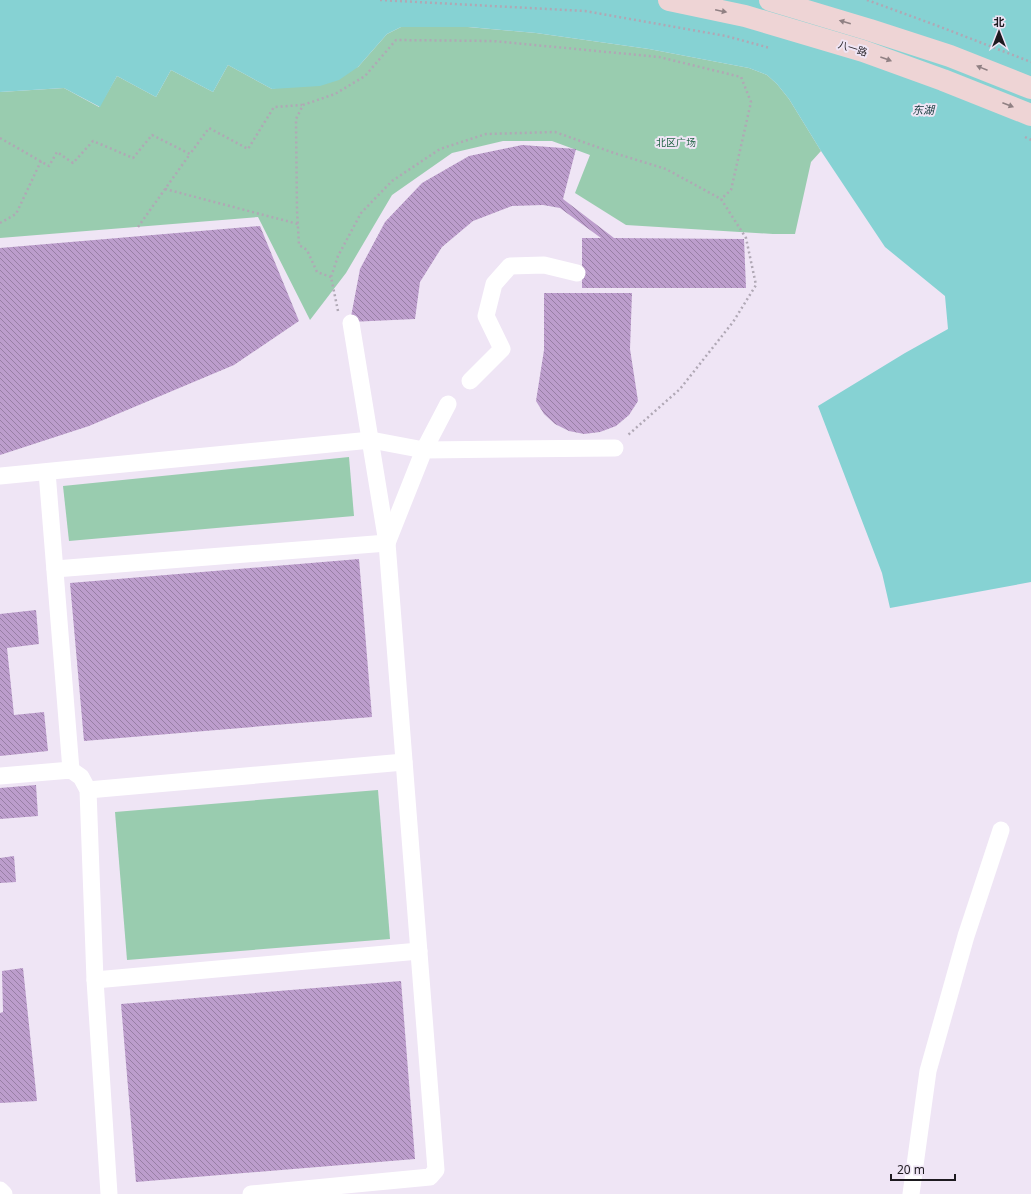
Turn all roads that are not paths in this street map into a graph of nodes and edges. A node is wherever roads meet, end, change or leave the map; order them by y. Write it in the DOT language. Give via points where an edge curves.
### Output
graph roads {
  1 [pos="669,0"];
  2 [pos="770,0"];
  3 [pos="1031,88"];
  4 [pos="1031,115"];
  5 [pos="577,273"];
  6 [pos="351,323"];
  7 [pos="470,381"];
  8 [pos="448,404"];
  9 [pos="371,440"];
  10 [pos="615,448"];
  11 [pos="424,450"];
  12 [pos="47,472"];
  13 [pos="0,476"];
  14 [pos="387,543"];
  15 [pos="55,569"];
  16 [pos="404,762"];
  17 [pos="72,770"];
  18 [pos="0,776"];
  19 [pos="88,790"];
  20 [pos="1001,830"];
  21 [pos="419,951"];
  22 [pos="95,980"];
  23 [pos="0,1190"];
  24 [pos="4,1194"];
  25 [pos="110,1194"];
  26 [pos="251,1194"];
  27 [pos="911,1194"];
  1 -- 4 [label="main road, 八一路, one-way" via="745,16 863,51"];
  3 -- 2 [label="main road, one-way" via="950,56"];
  5 -- 7 [label="street" via="544,265 510,266 494,284 486,316 502,349"];
  6 -- 9 [label="street"];
  8 -- 11 [label="street"];
  9 -- 11 [label="street"];
  9 -- 12 [label="street"];
  9 -- 14 [label="street"];
  10 -- 11 [label="street"];
  11 -- 14 [label="street"];
  12 -- 13 [label="street"];
  12 -- 15 [label="street"];
  14 -- 15 [label="street"];
  14 -- 16 [label="street"];
  15 -- 17 [label="street"];
  16 -- 19 [label="street"];
  16 -- 21 [label="street"];
  17 -- 18 [label="street"];
  17 -- 19 [label="street" via="81,776"];
  19 -- 22 [label="street"];
  20 -- 27 [label="street" via="966,936 928,1071"];
  21 -- 22 [label="street"];
  21 -- 26 [label="street" via="436,1170 430,1177"];
  22 -- 25 [label="street"];
  23 -- 24 [label="street"];
}
